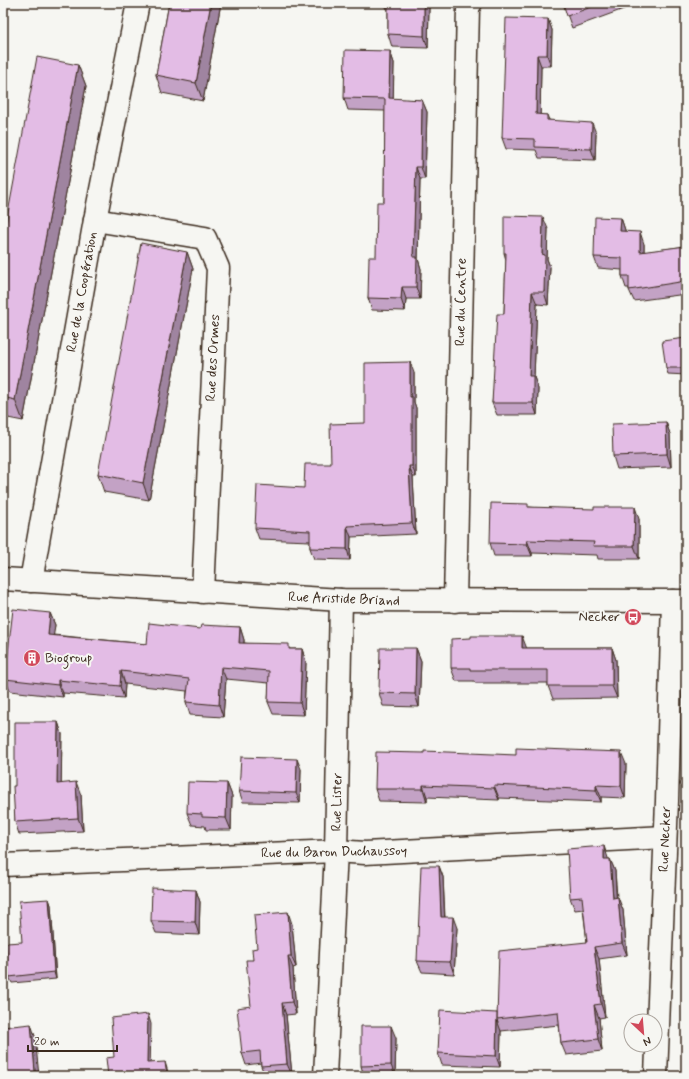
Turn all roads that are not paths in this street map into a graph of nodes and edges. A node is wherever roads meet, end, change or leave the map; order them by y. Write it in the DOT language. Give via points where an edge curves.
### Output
graph roads {
  1 [pos="138,3"];
  2 [pos="471,3"];
  3 [pos="95,220"];
  4 [pos="3,579"];
  5 [pos="31,581"];
  6 [pos="202,592"];
  7 [pos="341,600"];
  8 [pos="454,601"];
  9 [pos="679,601"];
  10 [pos="665,837"];
  11 [pos="336,850"];
  12 [pos="3,865"];
  13 [pos="325,1076"];
  14 [pos="656,1076"];
  1 -- 3 [label="street, Rue de la Coopération"];
  2 -- 8 [label="street, Rue du Centre" via="468,7"];
  3 -- 5 [label="street, Rue de la Coopération"];
  3 -- 6 [label="street, Rue des Ormes" via="205,238 218,268"];
  4 -- 5 [label="street, Rue Aristide Briand"];
  5 -- 6 [label="street, Rue Aristide Briand"];
  6 -- 7 [label="street, Rue Aristide Briand"];
  7 -- 8 [label="street, Rue Aristide Briand"];
  7 -- 11 [label="street, Rue Lister"];
  8 -- 9 [label="street, Rue Aristide Briand"];
  9 -- 10 [label="street, Rue Necker"];
  10 -- 11 [label="street, Rue du Baron Duchaussoy" via="365,853"];
  10 -- 14 [label="street, Rue Necker"];
  11 -- 12 [label="street, Rue du Baron Duchaussoy"];
  11 -- 13 [label="street, Rue Lister"];
}
